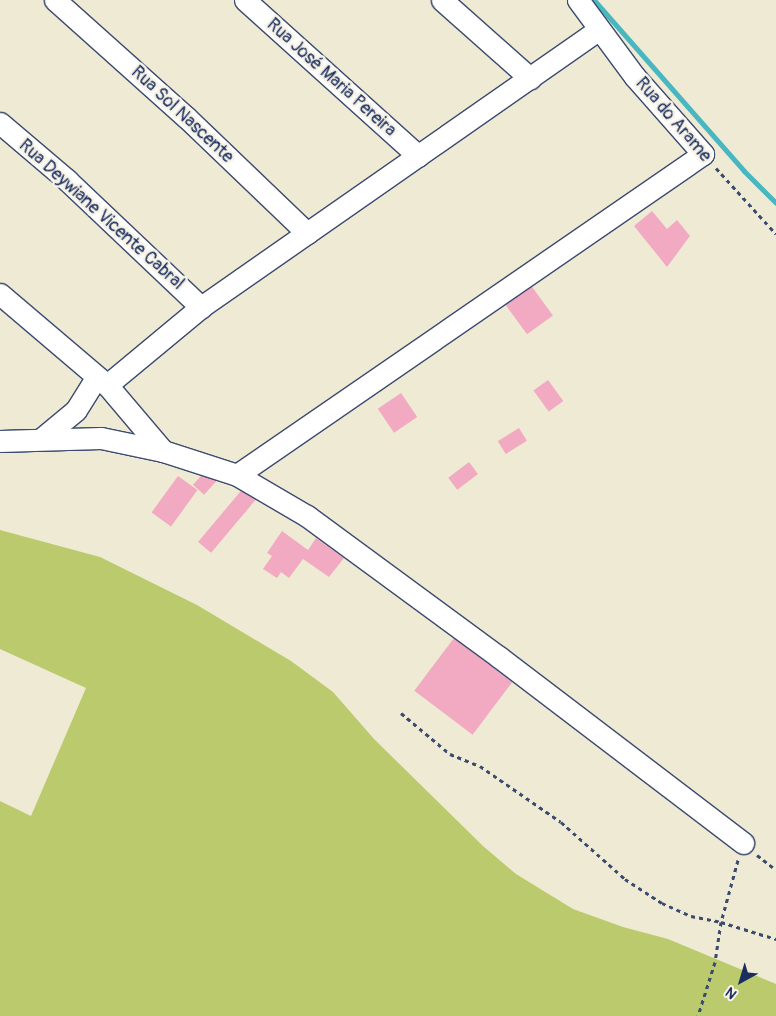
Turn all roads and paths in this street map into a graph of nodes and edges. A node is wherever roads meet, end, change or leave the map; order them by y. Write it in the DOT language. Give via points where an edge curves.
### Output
graph roads {
  1 [pos="55,0"];
  2 [pos="245,0"];
  3 [pos="442,0"];
  4 [pos="578,0"];
  5 [pos="599,30"];
  6 [pos="530,78"];
  7 [pos="0,123"];
  8 [pos="703,154"];
  9 [pos="418,156"];
  10 [pos="307,233"];
  11 [pos="776,234"];
  12 [pos="0,294"];
  13 [pos="201,307"];
  14 [pos="102,381"];
  15 [pos="41,439"];
  16 [pos="0,441"];
  17 [pos="163,451"];
  18 [pos="237,475"];
  19 [pos="401,712"];
  20 [pos="743,843"];
  21 [pos="776,870"];
  22 [pos="721,922"];
  23 [pos="776,938"];
  24 [pos="698,1016"];
  1 -- 10 [label="street, Rua Sol Nascente" via="186,117"];
  2 -- 9 [label="street, Rua José Maria Pereira"];
  3 -- 6 [label="street"];
  4 -- 5 [label="street, Rua do Arame"];
  5 -- 6 [label="street"];
  5 -- 8 [label="street, Rua do Arame" via="635,77"];
  6 -- 9 [label="street"];
  7 -- 13 [label="street, Rua Deywiane Vicente Cabral" via="67,180"];
  8 -- 11 [label="path, Rua do Arame"];
  8 -- 18 [label="street"];
  9 -- 10 [label="street"];
  10 -- 13 [label="street"];
  12 -- 14 [label="street"];
  13 -- 14 [label="street"];
  14 -- 15 [label="street" via="76,410"];
  14 -- 17 [label="street"];
  15 -- 16 [label="street"];
  15 -- 17 [label="street" via="101,438"];
  17 -- 18 [label="street"];
  18 -- 20 [label="street" via="307,516"];
  19 -- 22 [label="path" via="450,754 480,766 561,822 632,884 691,916"];
  20 -- 21 [label="path"];
  20 -- 22 [label="path"];
  22 -- 23 [label="path"];
  22 -- 24 [label="path" via="715,962"];
}
